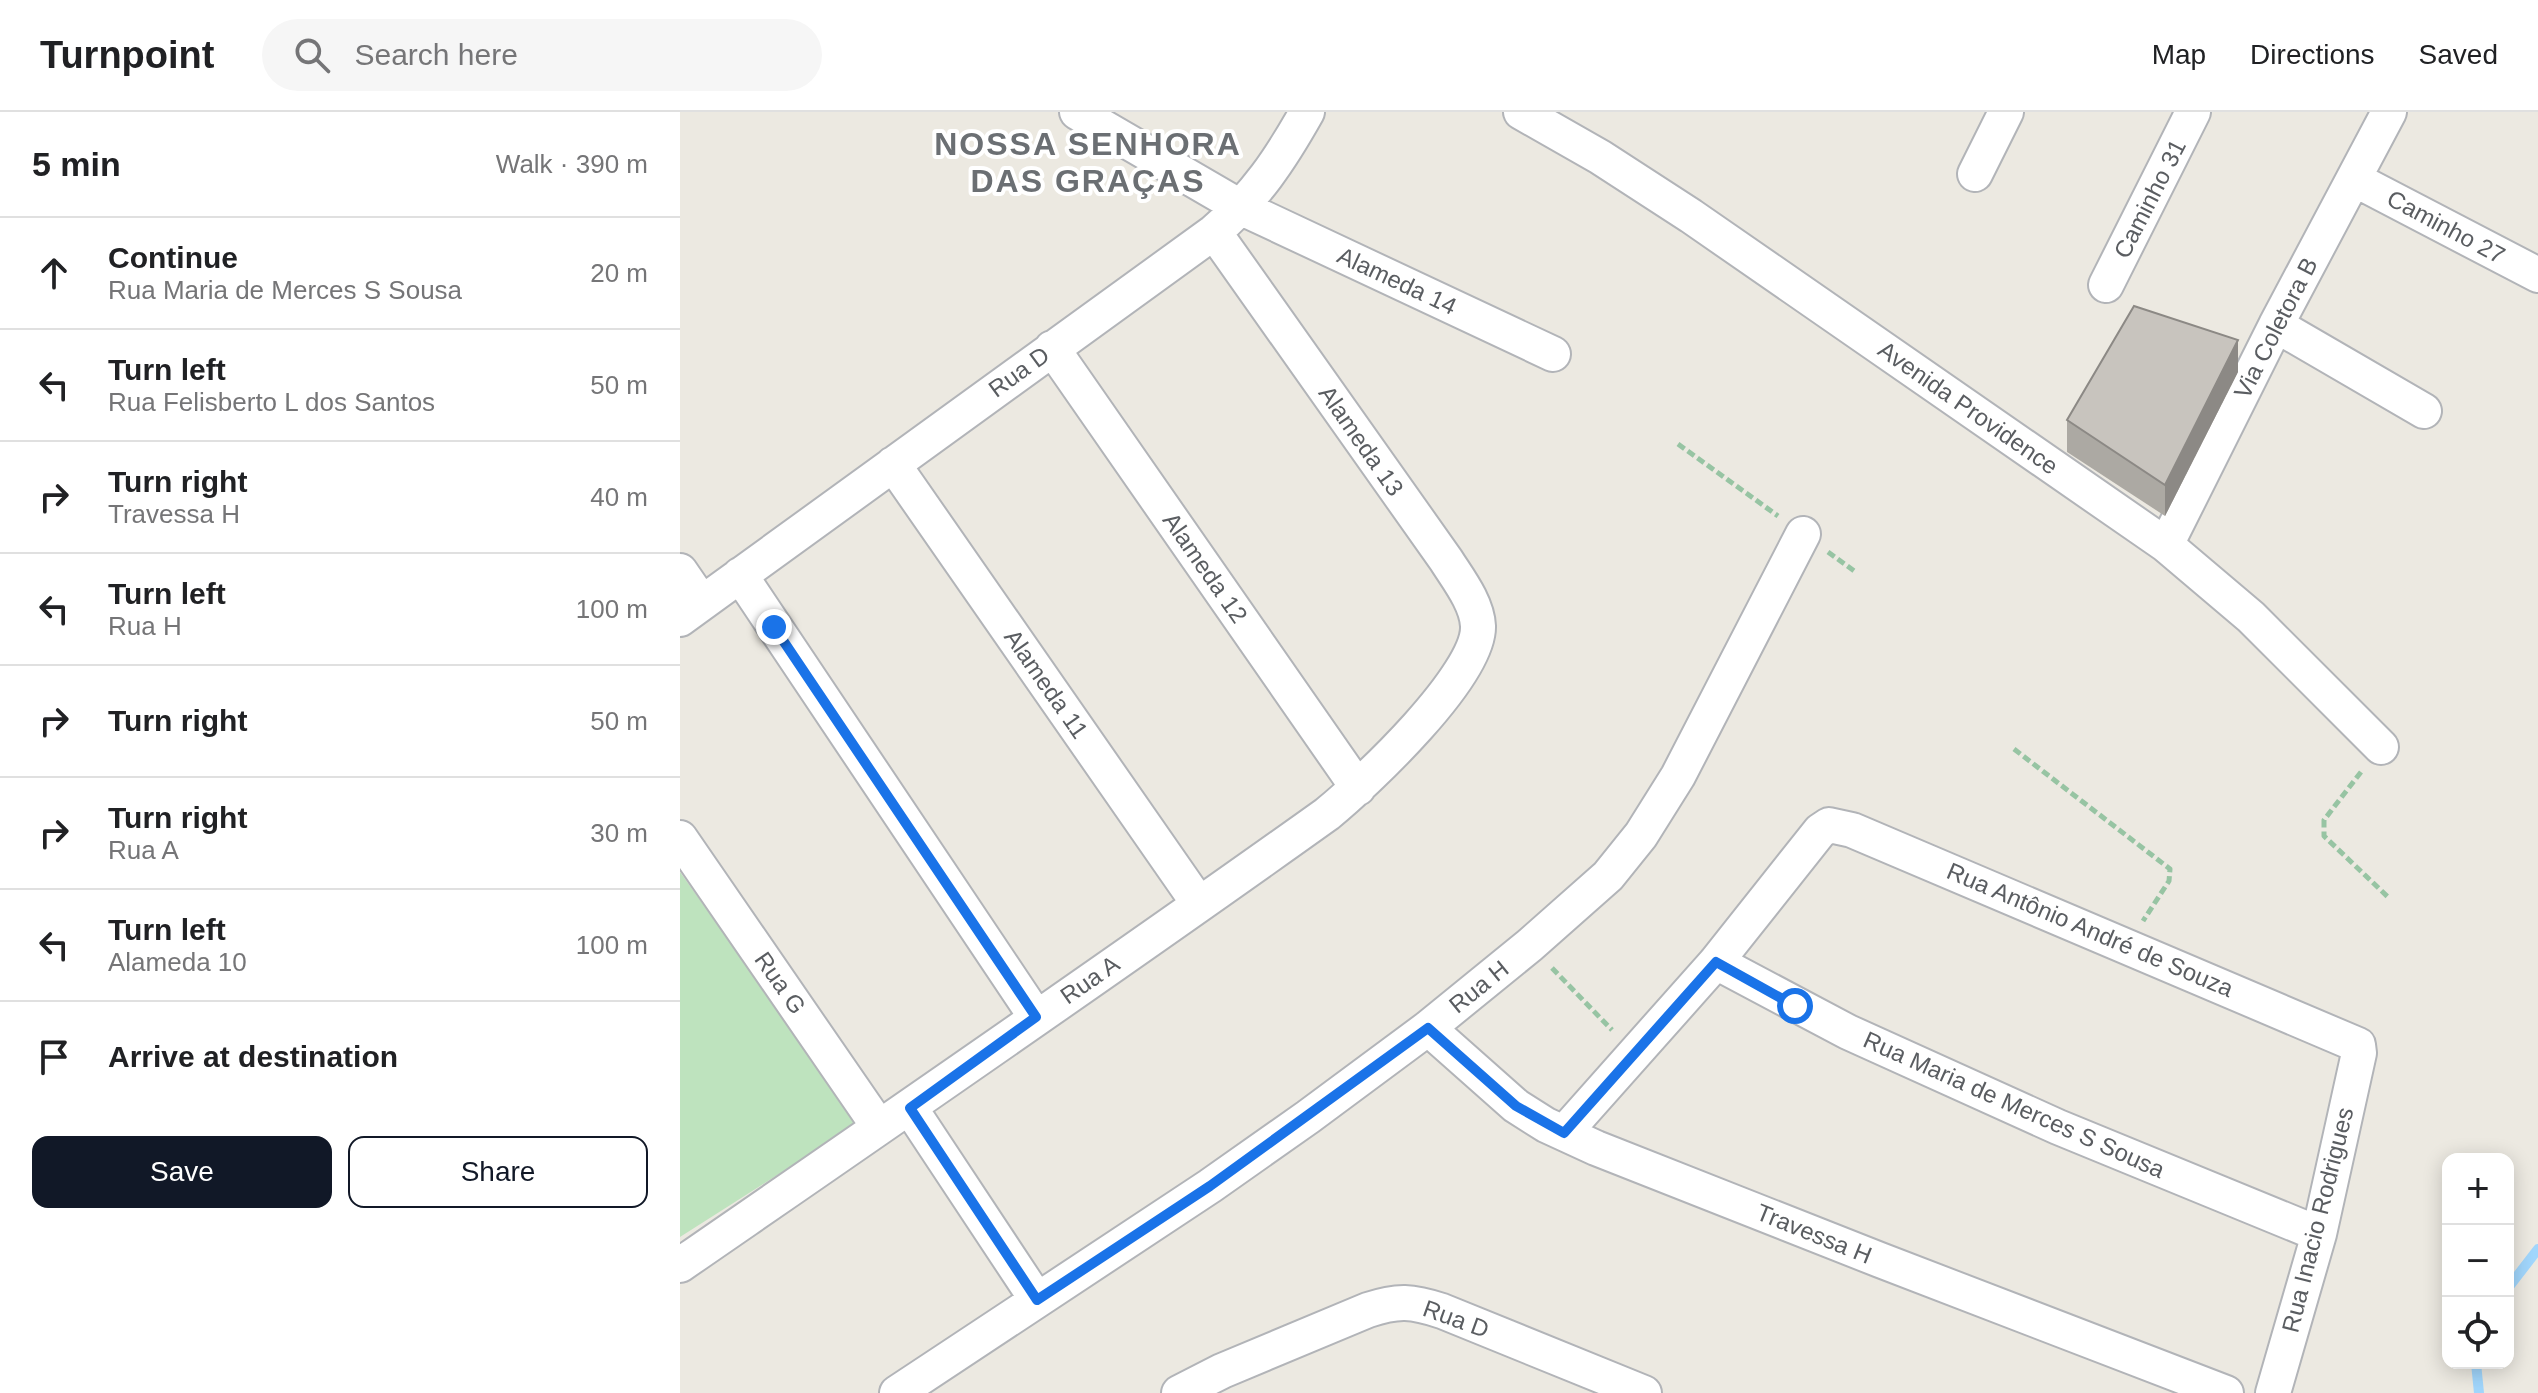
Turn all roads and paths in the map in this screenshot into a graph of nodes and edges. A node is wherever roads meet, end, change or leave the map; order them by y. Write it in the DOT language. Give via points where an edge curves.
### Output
graph roads {
  1 [pos="1077,112"];
  2 [pos="1307,112"];
  3 [pos="1521,112"];
  4 [pos="2006,112"];
  5 [pos="2193,112"];
  6 [pos="2389,112"];
  7 [pos="1975,174"];
  8 [pos="2354,179"];
  9 [pos="1242,208"];
  10 [pos="1214,232"];
  11 [pos="2538,275"];
  12 [pos="2106,285"];
  13 [pos="2276,325"];
  14 [pos="1052,348"];
  15 [pos="1553,354"];
  16 [pos="2424,411"];
  17 [pos="1678,444"];
  18 [pos="893,464"];
  19 [pos="1803,534"];
  20 [pos="2166,545"];
  21 [pos="680,571"];
  22 [pos="1857,573"];
  23 [pos="740,575"];
  24 [pos="691,611"];
  25 [pos="1469,660"];
  26 [pos="2381,747"];
  27 [pos="2014,749"];
  28 [pos="1358,788"];
  29 [pos="680,838"];
  30 [pos="2389,898"];
  31 [pos="1199,904"];
  32 [pos="1530,945"];
  33 [pos="2127,946"];
  34 [pos="1716,962"];
  35 [pos="1036,1017"];
  36 [pos="1428,1028"];
  37 [pos="2358,1045"];
  38 [pos="1634,1054"];
  39 [pos="910,1108"];
  40 [pos="879,1127"];
  41 [pos="1564,1133"];
  42 [pos="2319,1234"];
  43 [pos="680,1265"];
  44 [pos="1037,1300"];
  45 [pos="897,1393"];
  46 [pos="1179,1393"];
  47 [pos="1644,1393"];
  48 [pos="2226,1393"];
  49 [pos="2273,1393"];
  1 -- 9 [label="street, Alameda 14"];
  2 -- 9 [label="street, Rua D"];
  3 -- 20 [label="street, Avenida Providence" via="1691,216"];
  4 -- 7 [label="street"];
  5 -- 12 [label="street, Caminho 31"];
  6 -- 8 [label="street, Via Coletora B"];
  8 -- 11 [label="street, Caminho 27"];
  8 -- 13 [label="street, Via Coletora B"];
  9 -- 10 [label="street, Rua D"];
  9 -- 15 [label="street, Alameda 14"];
  10 -- 14 [label="street, Rua D"];
  10 -- 25 [label="street, Alameda 13" via="1463,588 1478,627"];
  13 -- 16 [label="street"];
  13 -- 20 [label="street, Via Coletora B"];
  14 -- 18 [label="street, Rua D"];
  14 -- 28 [label="street, Alameda 12"];
  17 -- 19 [label="path"];
  18 -- 23 [label="street, Rua D"];
  18 -- 31 [label="street, Alameda 11"];
  19 -- 22 [label="path"];
  19 -- 32 [label="street, Rua H" via="1709,721 1641,835 1608,876"];
  20 -- 26 [label="street, Avenida Providence" via="2251,617"];
  21 -- 24 [label="street, Rua D"];
  23 -- 24 [label="street, Rua D"];
  23 -- 35 [label="street"];
  25 -- 28 [label="street, Rua A"];
  26 -- 30 [label="path" via="2324,820 2324,836"];
  27 -- 33 [label="path" via="2170,869 2169,881"];
  28 -- 31 [label="street, Rua A"];
  29 -- 40 [label="street, Rua G"];
  31 -- 35 [label="street, Rua A"];
  32 -- 36 [label="street, Rua H"];
  32 -- 38 [label="path"];
  33 -- 34 [label="street, Rua Antônio André de Souza" via="1852,830 1829,825"];
  33 -- 37 [label="street, Rua Antônio André de Souza"];
  34 -- 38 [label="street"];
  34 -- 42 [label="street, Rua Maria de Merces S Sousa" via="1862,1039 2058,1127"];
  35 -- 39 [label="street, Rua A"];
  36 -- 41 [label="street, Travessa H" via="1516,1106"];
  36 -- 44 [label="street, Rua H" via="1210,1186"];
  37 -- 42 [label="street, Rua Inacio Rodrigues"];
  38 -- 41 [label="street"];
  39 -- 40 [label="street, Rua A"];
  39 -- 44 [label="street"];
  40 -- 43 [label="street, Rua A"];
  41 -- 48 [label="street, Travessa H"];
  42 -- 49 [label="street, Rua Inacio Rodrigues"];
  44 -- 45 [label="street, Rua H"];
  46 -- 47 [label="street, Rua D" via="1368,1310 1402,1301 1442,1311"];
}
